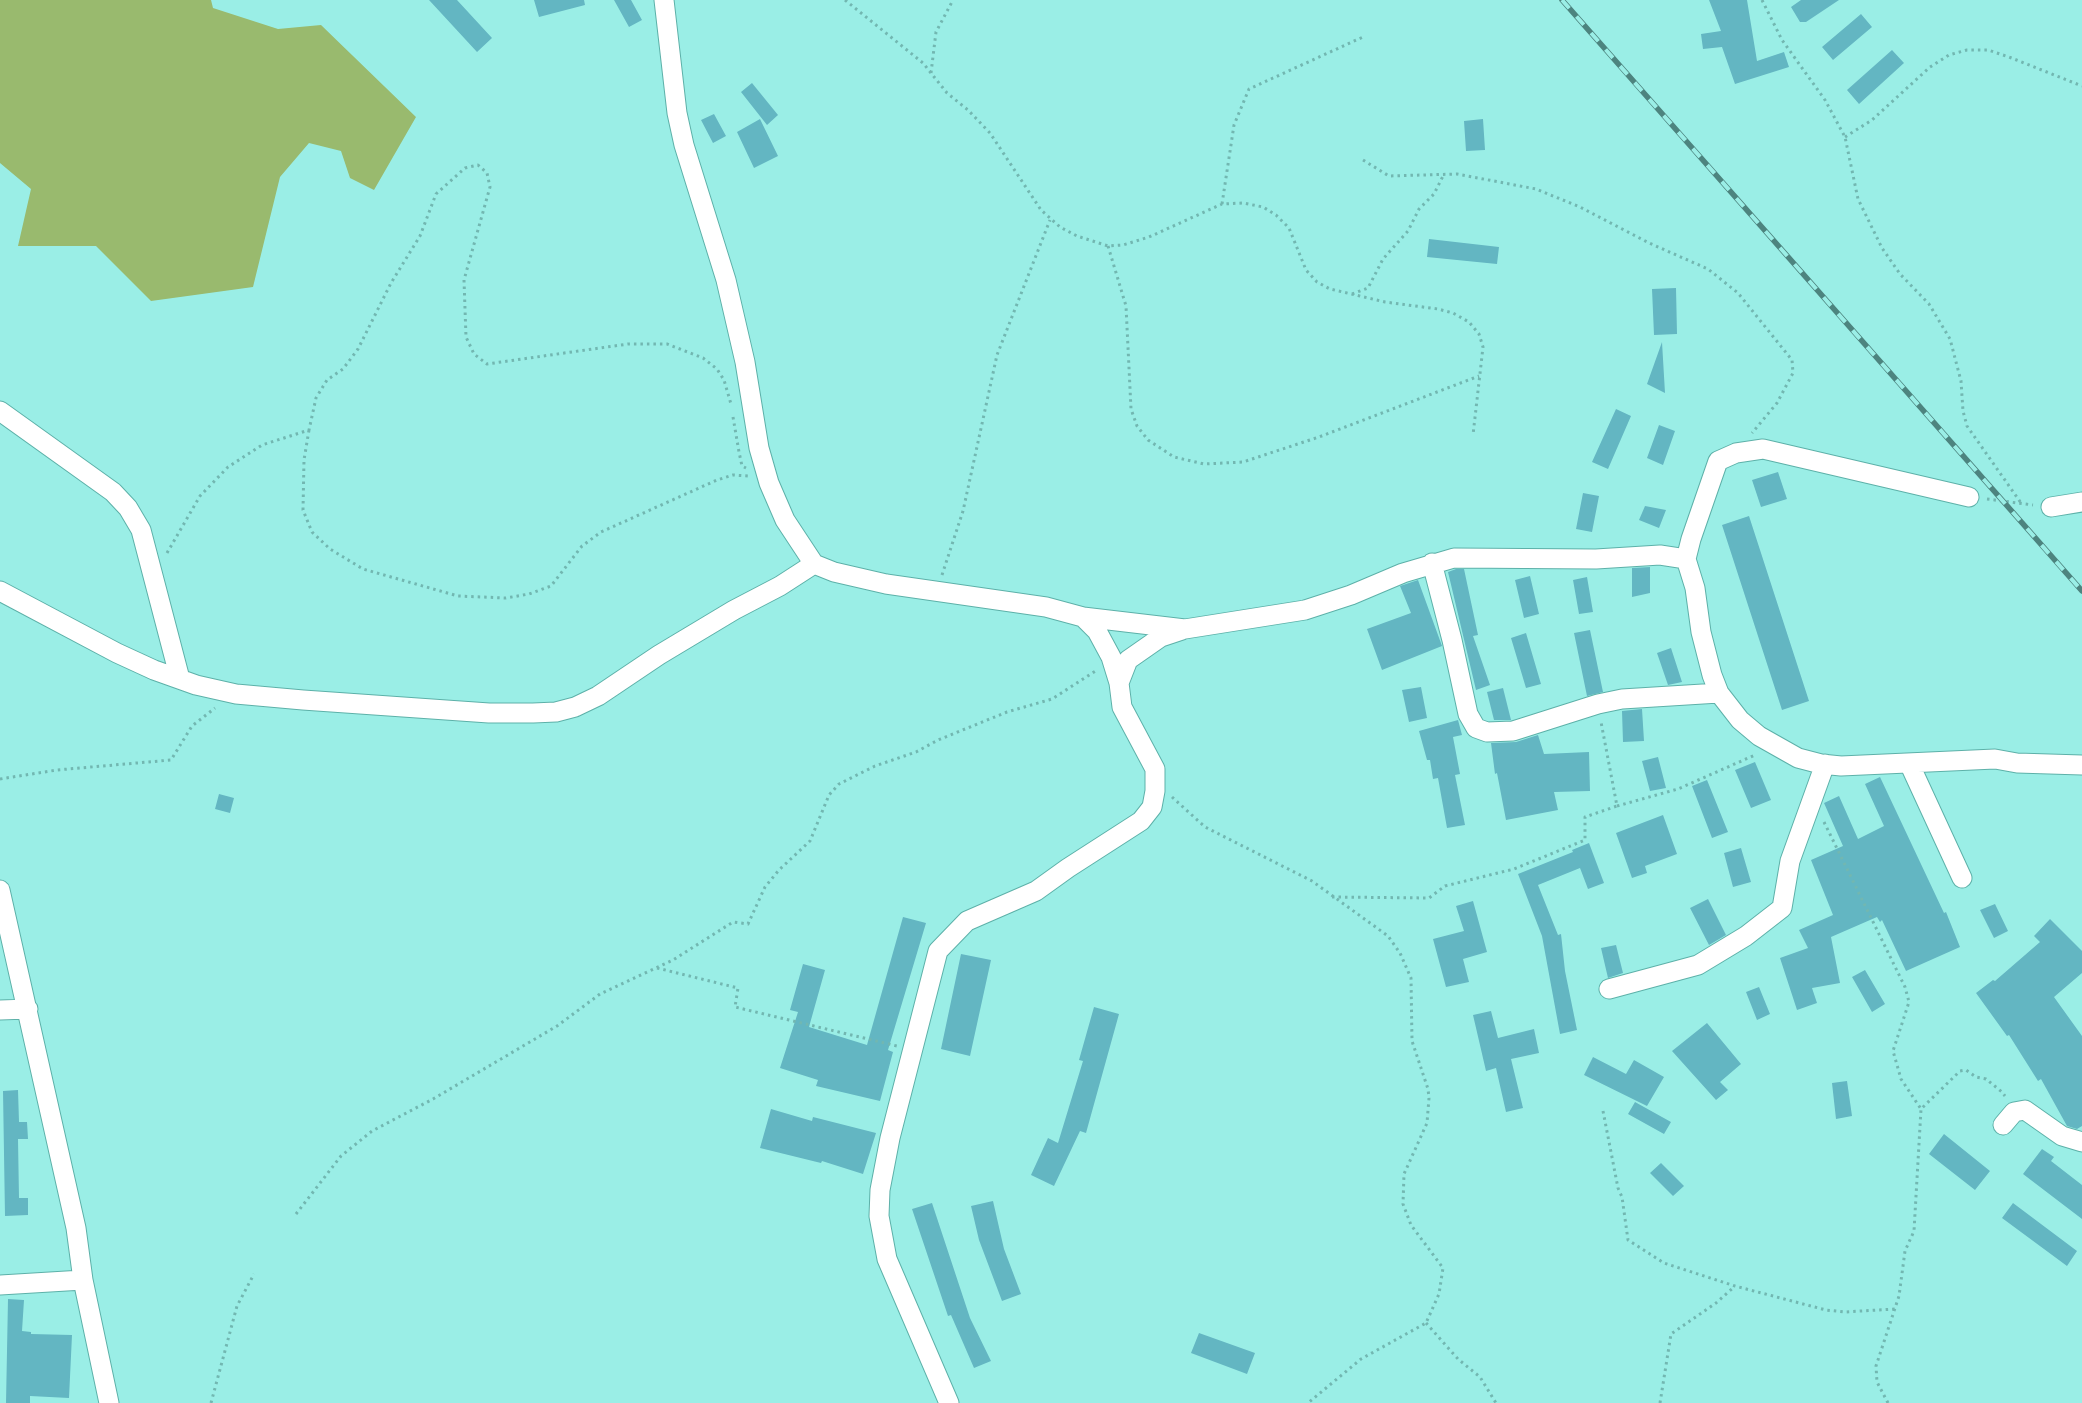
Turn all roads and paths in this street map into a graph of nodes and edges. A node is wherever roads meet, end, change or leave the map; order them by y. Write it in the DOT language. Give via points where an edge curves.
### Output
graph roads {
  1 [pos="664,0"];
  2 [pos="844,0"];
  3 [pos="953,0"];
  4 [pos="1762,0"];
  5 [pos="1363,37"];
  6 [pos="931,73"];
  7 [pos="2082,86"];
  8 [pos="1845,137"];
  9 [pos="1364,160"];
  10 [pos="1444,174"];
  11 [pos="1222,204"];
  12 [pos="1050,220"];
  13 [pos="1108,246"];
  14 [pos="1351,294"];
  15 [pos="1479,376"];
  16 [pos="732,407"];
  17 [pos="0,412"];
  18 [pos="733,416"];
  19 [pos="308,430"];
  20 [pos="1473,435"];
  21 [pos="1736,453"];
  22 [pos="1969,497"];
  23 [pos="2082,502"];
  24 [pos="2021,503"];
  25 [pos="2052,507"];
  26 [pos="1686,559"];
  27 [pos="1432,563"];
  28 [pos="814,564"];
  29 [pos="155,581"];
  30 [pos="928,590"];
  31 [pos="0,591"];
  32 [pos="1083,617"];
  33 [pos="1185,629"];
  34 [pos="1117,674"];
  35 [pos="180,679"];
  36 [pos="1719,693"];
  37 [pos="236,694"];
  38 [pos="1598,704"];
  39 [pos="1776,747"];
  40 [pos="1909,763"];
  41 [pos="1825,764"];
  42 [pos="2082,765"];
  43 [pos="1155,769"];
  44 [pos="0,780"];
  45 [pos="1812,799"];
  46 [pos="1617,806"];
  47 [pos="1962,878"];
  48 [pos="0,890"];
  49 [pos="1332,897"];
  50 [pos="657,967"];
  51 [pos="1609,989"];
  52 [pos="28,1009"];
  53 [pos="0,1010"];
  54 [pos="912,1050"];
  55 [pos="1921,1109"];
  56 [pos="1603,1111"];
  57 [pos="2009,1119"];
  58 [pos="2082,1142"];
  59 [pos="296,1214"];
  60 [pos="254,1274"];
  61 [pos="83,1280"];
  62 [pos="0,1285"];
  63 [pos="1735,1286"];
  64 [pos="1896,1309"];
  65 [pos="1426,1324"];
  66 [pos="110,1403"];
  67 [pos="211,1403"];
  68 [pos="949,1403"];
  69 [pos="1308,1403"];
  70 [pos="1496,1403"];
  71 [pos="1660,1403"];
  72 [pos="1888,1403"];
  1 -- 28 [label="street" via="682,137 726,280 759,448 769,483 786,520"];
  2 -- 6 [label="path" via="899,42"];
  3 -- 6 [label="path" via="936,32"];
  4 -- 8 [label="path" via="1782,40 1825,100"];
  5 -- 11 [label="path" via="1249,89 1234,125"];
  6 -- 12 [label="path" via="947,93 990,133"];
  7 -- 8 [label="path" via="1988,50 1967,50 1930,68 1872,120"];
  8 -- 24 [label="path" via="1858,199 1870,227 1900,274 1929,304 1950,339 1961,381 1967,426"];
  9 -- 10 [label="path" via="1389,176"];
  10 -- 14 [label="path" via="1408,231 1382,259 1368,288"];
  10 -- 21 [label="path" via="1498,180 1561,198 1708,269 1738,293 1786,351 1792,360 1793,373 1777,403"];
  11 -- 13 [label="path" via="1150,236 1123,245"];
  11 -- 14 [label="path" via="1243,203 1262,207 1276,215 1289,228 1306,270 1317,282 1330,290"];
  12 -- 13 [label="path" via="1077,236"];
  12 -- 30 [label="path" via="997,355 963,511 945,568 938,583"];
  13 -- 15 [label="path" via="1126,306 1131,409 1137,426 1148,440 1190,463 1243,462 1319,437"];
  14 -- 15 [label="path" via="1438,309 1469,322 1479,334 1483,347"];
  15 -- 20 [label="path"];
  16 -- 19 [label="path" via="717,369 703,358 667,344 628,344 486,364 474,354 466,337 464,280 490,187 487,174 478,165 465,168 436,194 420,236 391,282 358,349 343,369 326,380 316,398"];
  17 -- 29 [label="street" via="113,492 128,508 141,530"];
  18 -- 19 [label="path" via="742,466 755,476 717,480 608,528 582,546 551,586 506,598 458,596 363,569 330,549 312,532 303,510"];
  19 -- 29 [label="path" via="262,446 228,468 200,496 178,531"];
  21 -- 22 [label="street" via="1763,449"];
  21 -- 26 [label="street" via="1718,461"];
  22 -- 24 [label="path"];
  23 -- 25 [label="street"];
  24 -- 25 [label="path"];
  26 -- 27 [label="street" via="1660,555 1596,559 1470,557"];
  26 -- 36 [label="street" via="1695,588 1701,632"];
  27 -- 33 [label="street" via="1305,610"];
  27 -- 38 [label="street" via="1468,714 1476,728 1486,732 1513,731"];
  28 -- 30 [label="street" via="857,578"];
  28 -- 37 [label="street" via="659,655 598,696 556,712 489,713"];
  29 -- 35 [label="street"];
  30 -- 32 [label="street" via="1046,607"];
  31 -- 35 [label="street" via="117,653"];
  32 -- 33 [label="street"];
  32 -- 34 [label="street" via="1103,640"];
  33 -- 34 [label="street" via="1161,637 1128,660"];
  34 -- 43 [label="street" via="1122,707"];
  34 -- 50 [label="path" via="1100,668 1052,699 1007,712 946,736 839,784 829,795 810,841 765,887 748,924 733,922"];
  35 -- 37 [label="street"];
  36 -- 38 [label="street" via="1622,699"];
  36 -- 39 [label="street" via="1740,720"];
  37 -- 44 [label="path" via="192,726 171,760 57,770"];
  38 -- 46 [label="path"];
  39 -- 41 [label="street" via="1798,758"];
  39 -- 46 [label="path" via="1678,789"];
  40 -- 41 [label="street"];
  40 -- 42 [label="street" via="1995,759"];
  40 -- 47 [label="street"];
  41 -- 45 [label="street"];
  43 -- 49 [label="path" via="1166,792 1205,827 1312,881"];
  43 -- 54 [label="street" via="1152,807 1141,821 1036,892 967,921 938,951"];
  45 -- 51 [label="street" via="1790,861 1782,908 1746,936 1698,965"];
  45 -- 55 [label="path" via="1905,986 1909,1002 1893,1051 1901,1079"];
  46 -- 49 [label="path" via="1586,817 1585,840 1514,869 1445,886 1429,898"];
  48 -- 52 [label="street"];
  49 -- 65 [label="path" via="1388,936 1411,978 1412,1041 1429,1098 1427,1123 1404,1174 1403,1204 1411,1225 1443,1268 1439,1294"];
  50 -- 54 [label="path" via="738,988 735,1007"];
  50 -- 59 [label="path" via="600,994 557,1026 372,1132 341,1156"];
  52 -- 53 [label="street"];
  52 -- 61 [label="street" via="76,1228"];
  54 -- 68 [label="street" via="880,1190 880,1230 887,1259"];
  55 -- 57 [label="path" via="1960,1071 1966,1070 1986,1079 2002,1092"];
  55 -- 64 [label="path" via="1914,1231 1905,1251"];
  56 -- 63 [label="path" via="1628,1240 1664,1263"];
  57 -- 58 [label="street" via="2025,1110 2062,1136"];
  60 -- 67 [label="path" via="237,1306"];
  61 -- 62 [label="street"];
  61 -- 66 [label="street"];
  63 -- 64 [label="path" via="1826,1310"];
  63 -- 71 [label="path" via="1671,1334"];
  64 -- 72 [label="path" via="1876,1366 1877,1382"];
  65 -- 69 [label="path" via="1361,1360"];
  65 -- 70 [label="path" via="1458,1359 1480,1377"];
}
